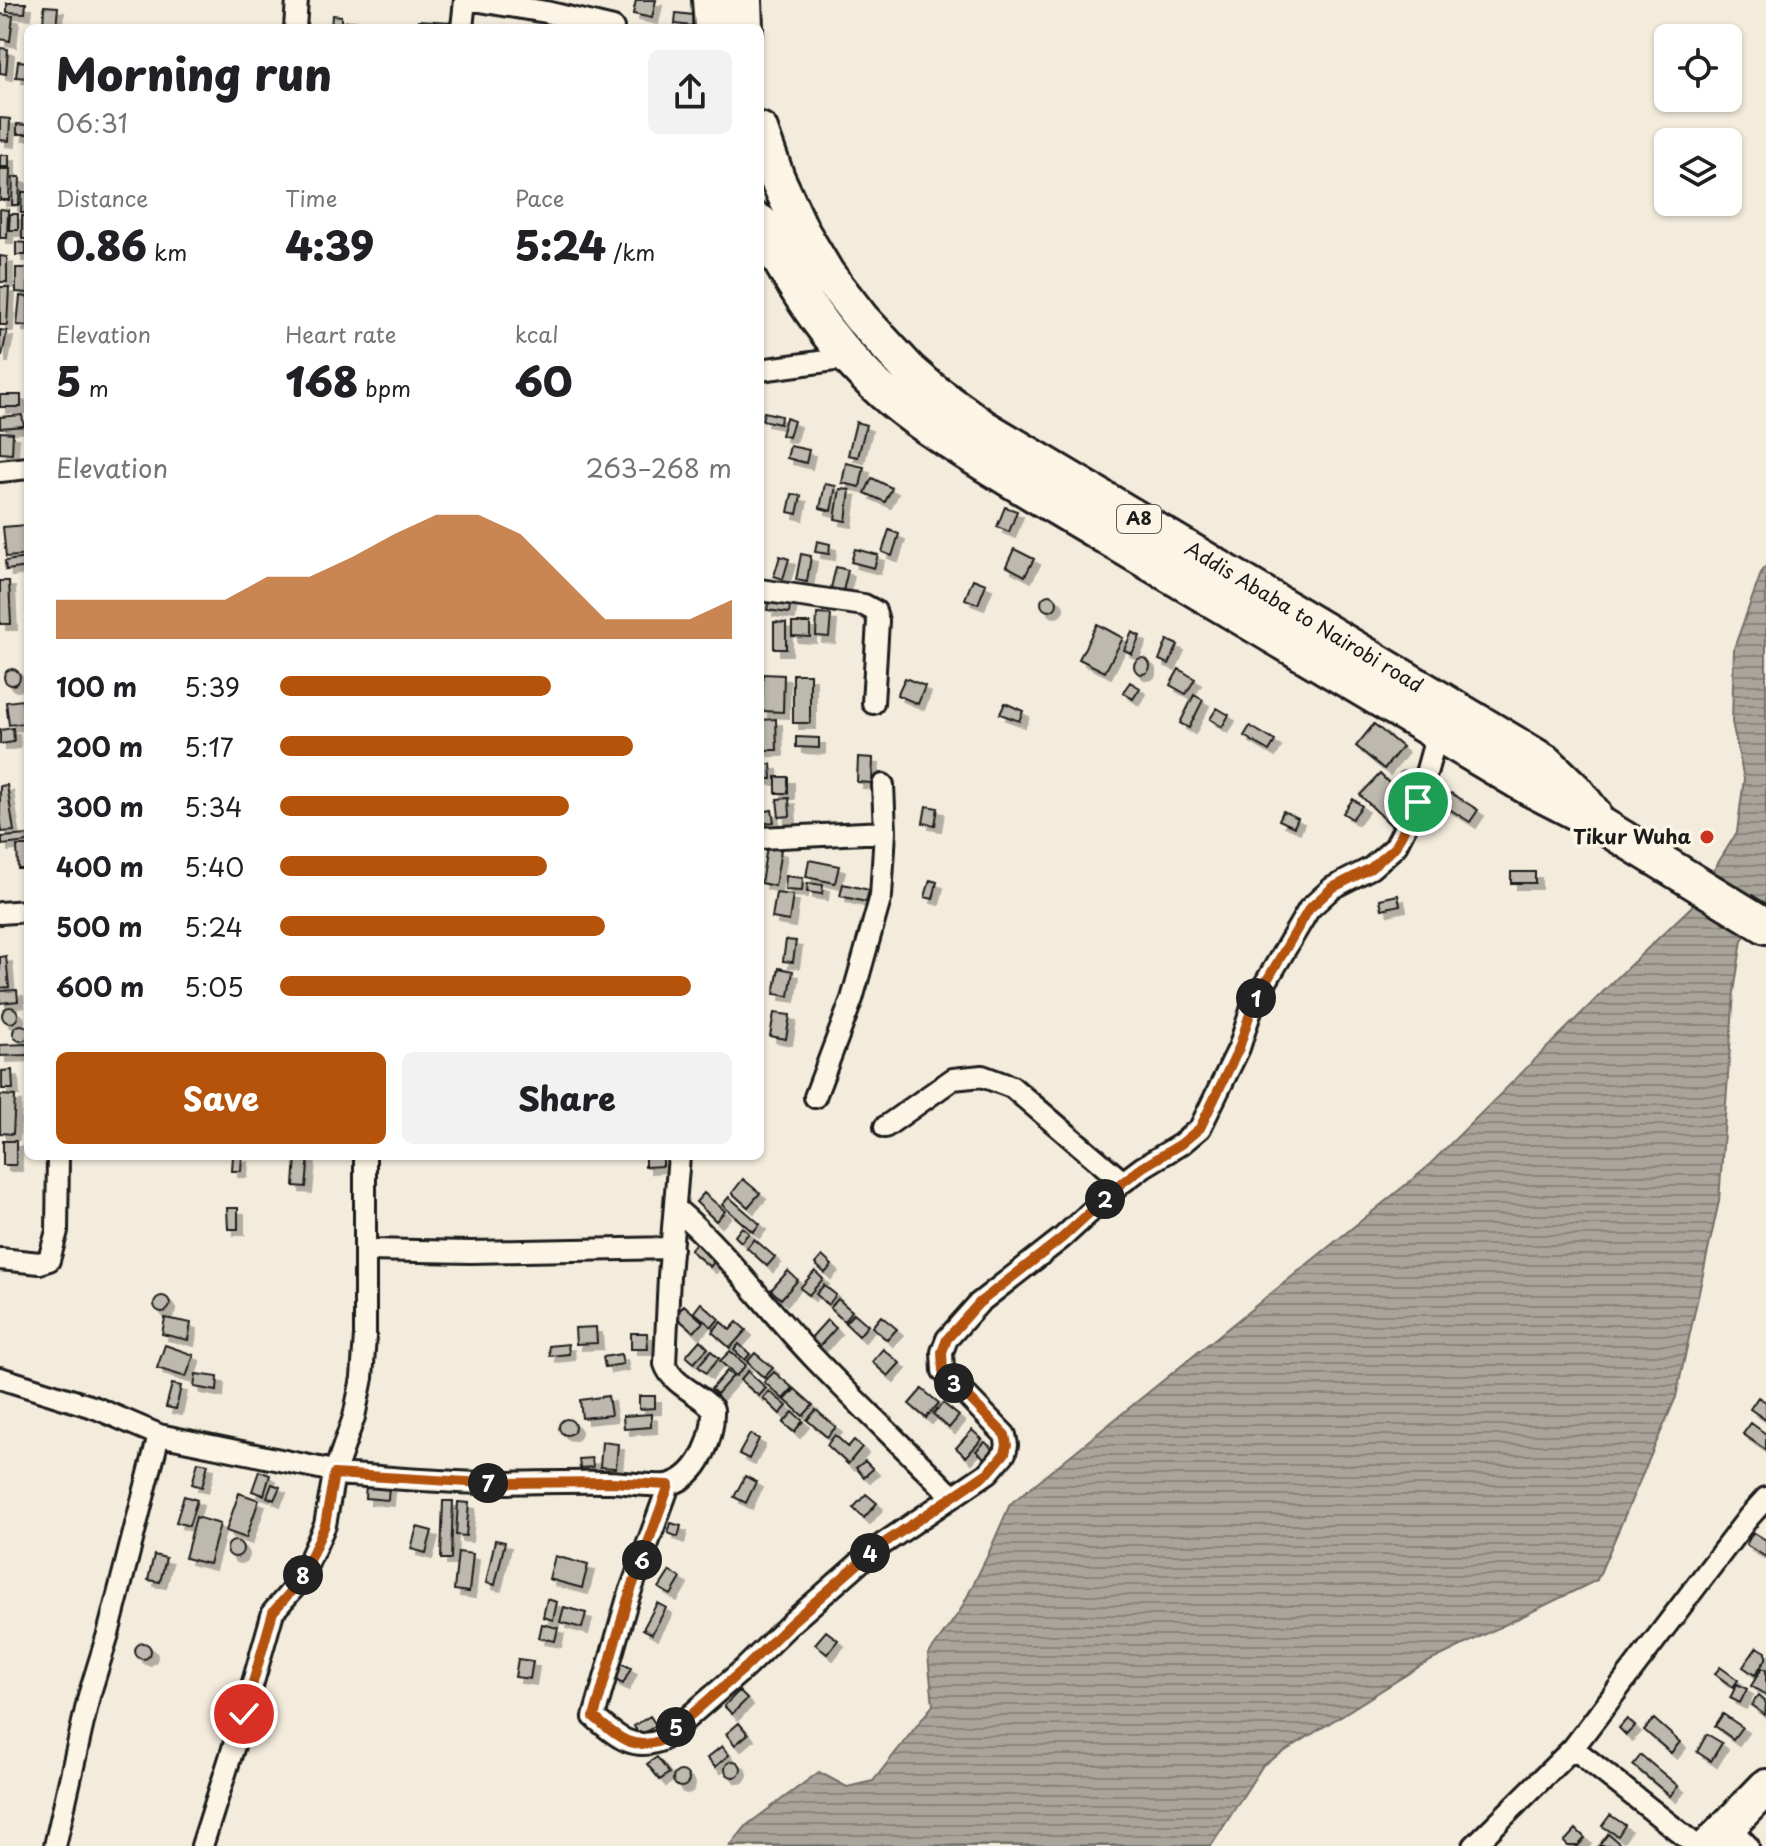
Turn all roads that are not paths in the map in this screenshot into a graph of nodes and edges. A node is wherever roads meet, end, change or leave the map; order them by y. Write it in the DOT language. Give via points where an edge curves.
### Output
graph roads {
  1 [pos="297,0"];
  2 [pos="465,0"];
  3 [pos="474,0"];
  4 [pos="710,0"];
  5 [pos="744,0"];
  6 [pos="295,24"];
  7 [pos="462,24"];
  8 [pos="596,24"];
  9 [pos="712,24"];
  10 [pos="745,24"];
  11 [pos="764,141"];
  12 [pos="764,230"];
  13 [pos="849,358"];
  14 [pos="764,369"];
  15 [pos="24,468"];
  16 [pos="0,471"];
  17 [pos="764,591"];
  18 [pos="873,703"];
  19 [pos="1437,734"];
  20 [pos="883,785"];
  21 [pos="1603,826"];
  22 [pos="885,832"];
  23 [pos="764,838"];
  24 [pos="24,911"];
  25 [pos="0,913"];
  26 [pos="1766,926"];
  27 [pos="815,1097"];
  28 [pos="885,1127"];
  29 [pos="58,1160"];
  30 [pos="365,1160"];
  31 [pos="679,1160"];
  32 [pos="1123,1182"];
  33 [pos="675,1208"];
  34 [pos="672,1248"];
  35 [pos="365,1250"];
  36 [pos="0,1259"];
  37 [pos="0,1378"];
  38 [pos="159,1435"];
  39 [pos="334,1474"];
  40 [pos="669,1485"];
  41 [pos="952,1496"];
  42 [pos="1766,1498"];
  43 [pos="1573,1748"];
  44 [pos="1766,1787"];
  45 [pos="1728,1839"];
  46 [pos="55,1846"];
  47 [pos="202,1846"];
  48 [pos="1474,1846"];
  49 [pos="1697,1846"];
  1 -- 6 [label="street"];
  2 -- 7 [label="street"];
  3 -- 8 [label="street"];
  4 -- 9 [label="highway"];
  5 -- 10 [label="highway"];
  11 -- 21 [label="highway, Addis Ababa to Nairobi road / A8" via="802,232 827,274 880,340 932,390 983,427 1547,763"];
  12 -- 13 [label="highway, Addis Ababa to Nairobi road / A8" via="799,292"];
  13 -- 14 [label="street"];
  13 -- 19 [label="highway, Addis Ababa to Nairobi road / A8" via="914,416 967,453"];
  15 -- 16 [label="street"];
  17 -- 18 [label="street" via="875,611"];
  19 -- 21 [label="highway, Addis Ababa to Nairobi road / A8"];
  19 -- 32 [label="street" via="1418,802 1395,847 1309,909 1253,1004 1239,1048 1200,1128"];
  20 -- 22 [label="street"];
  21 -- 26 [label="highway, Addis Ababa to Nairobi road / A8"];
  22 -- 23 [label="street"];
  22 -- 27 [label="street" via="881,896 852,999"];
  24 -- 25 [label="street"];
  28 -- 32 [label="street" via="953,1079 982,1076 1012,1087"];
  29 -- 36 [label="street" via="57,1231 49,1260"];
  30 -- 35 [label="street"];
  31 -- 33 [label="street"];
  32 -- 41 [label="street" via="979,1303 947,1339 943,1371 1005,1435 1007,1445 989,1472"];
  33 -- 34 [label="street"];
  33 -- 41 [label="street"];
  34 -- 35 [label="street"];
  34 -- 40 [label="street" via="665,1364 674,1379 706,1401 714,1417 698,1462"];
  35 -- 39 [label="street" via="362,1378"];
  37 -- 38 [label="street" via="96,1408"];
  38 -- 39 [label="street"];
  38 -- 46 [label="street"];
  39 -- 40 [label="street" via="484,1483"];
  39 -- 47 [label="street" via="325,1525 313,1553 300,1581 273,1612"];
  40 -- 41 [label="street" via="627,1601 594,1717 636,1744 662,1740 874,1550"];
  42 -- 43 [label="street"];
  43 -- 48 [label="street"];
  43 -- 49 [label="street"];
  44 -- 45 [label="highway"];
}
